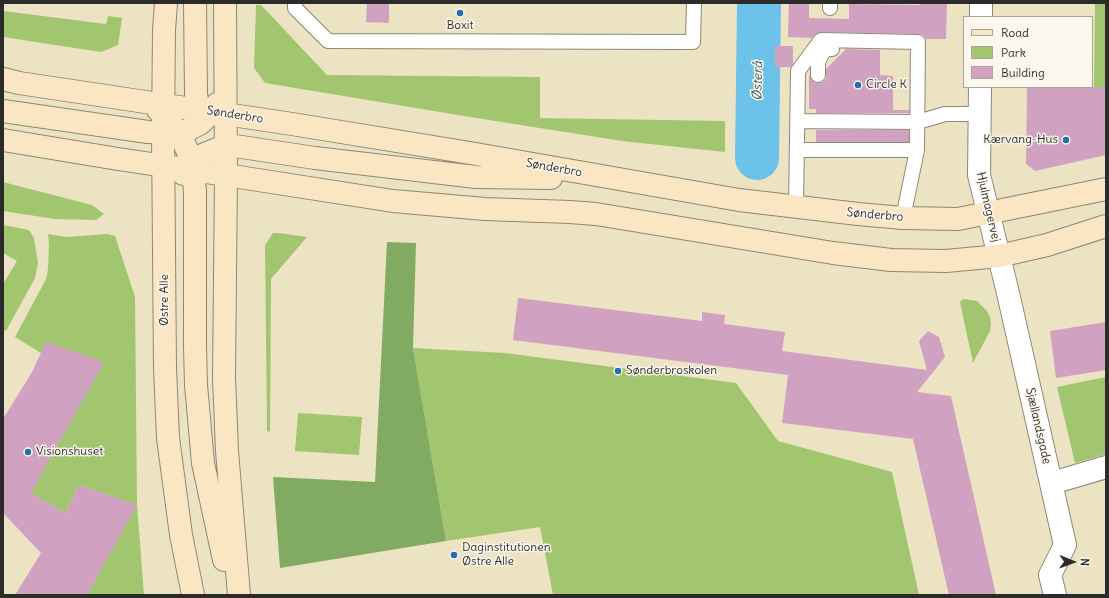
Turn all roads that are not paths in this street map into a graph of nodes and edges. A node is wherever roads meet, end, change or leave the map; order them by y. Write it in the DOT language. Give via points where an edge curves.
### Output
graph roads {
  1 [pos="166,3"];
  2 [pos="196,3"];
  3 [pos="225,3"];
  4 [pos="295,3"];
  5 [pos="694,3"];
  6 [pos="981,3"];
  7 [pos="981,16"];
  8 [pos="918,49"];
  9 [pos="818,75"];
  10 [pos="3,79"];
  11 [pos="980,88"];
  12 [pos="3,111"];
  13 [pos="980,114"];
  14 [pos="209,115"];
  15 [pos="167,121"];
  16 [pos="797,121"];
  17 [pos="918,122"];
  18 [pos="3,140"];
  19 [pos="797,150"];
  20 [pos="917,150"];
  21 [pos="223,159"];
  22 [pos="164,166"];
  23 [pos="190,168"];
  24 [pos="620,179"];
  25 [pos="1106,189"];
  26 [pos="796,207"];
  27 [pos="988,212"];
  28 [pos="165,218"];
  29 [pos="903,218"];
  30 [pos="1106,226"];
  31 [pos="999,256"];
  32 [pos="1106,467"];
  33 [pos="1052,483"];
  34 [pos="181,535"];
  35 [pos="177,595"];
  36 [pos="193,595"];
  37 [pos="232,595"];
  38 [pos="239,595"];
  39 [pos="1054,595"];
  1 -- 15 [label="street, Østre Alle" via="164,30"];
  2 -- 14 [label="street" via="195,80"];
  3 -- 14 [label="street" via="225,80"];
  4 -- 5 [label="lane" via="295,8 328,41 655,42 693,42"];
  6 -- 7 [label="street"];
  8 -- 9 [label="lane" via="828,49 820,58"];
  8 -- 16 [label="lane" via="918,42 821,40 798,71"];
  8 -- 17 [label="lane"];
  10 -- 15 [label="street, Sønderbro" via="135,100"];
  11 -- 13 [label="street, Hjulmagervej"];
  12 -- 15 [label="street" via="148,132"];
  13 -- 17 [label="lane" via="944,114"];
  13 -- 27 [label="street, Hjulmagervej" via="980,175"];
  14 -- 15 [label="street, Sønderbro"];
  14 -- 15 [label="street" via="186,131"];
  14 -- 21 [label="street"];
  14 -- 24 [label="street, Sønderbro"];
  15 -- 22 [label="street, Østre Alle"];
  15 -- 23 [label="street" via="188,152"];
  16 -- 17 [label="lane" via="818,115"];
  16 -- 19 [label="lane"];
  17 -- 20 [label="lane"];
  18 -- 22 [label="street"];
  19 -- 20 [label="lane"];
  19 -- 26 [label="lane"];
  20 -- 29 [label="lane"];
  21 -- 23 [label="street"];
  21 -- 24 [label="street" via="235,146 476,177"];
  21 -- 31 [label="street" via="244,175 255,179 393,201 485,209 596,214 833,253 891,260 946,261"];
  21 -- 38 [label="street" via="224,378 227,451"];
  22 -- 23 [label="street"];
  22 -- 28 [label="street, Østre Alle"];
  23 -- 28 [label="street" via="177,183 169,199"];
  23 -- 37 [label="street" via="195,192 195,346 203,463"];
  24 -- 26 [label="street, Sønderbro" via="739,200"];
  25 -- 27 [label="street, Sønderbro"];
  26 -- 29 [label="street, Sønderbro"];
  27 -- 29 [label="street, Sønderbro" via="958,219"];
  27 -- 31 [label="street, Hjulmagervej"];
  28 -- 34 [label="street, Østre Alle" via="165,368 168,438"];
  30 -- 31 [label="street" via="1047,245"];
  31 -- 33 [label="street, Sjællandsgade"];
  32 -- 33 [label="street"];
  33 -- 39 [label="street, Sjællandsgade" via="1065,545 1050,575"];
  34 -- 35 [label="street"];
  34 -- 36 [label="street, Østre Alle"];
}
